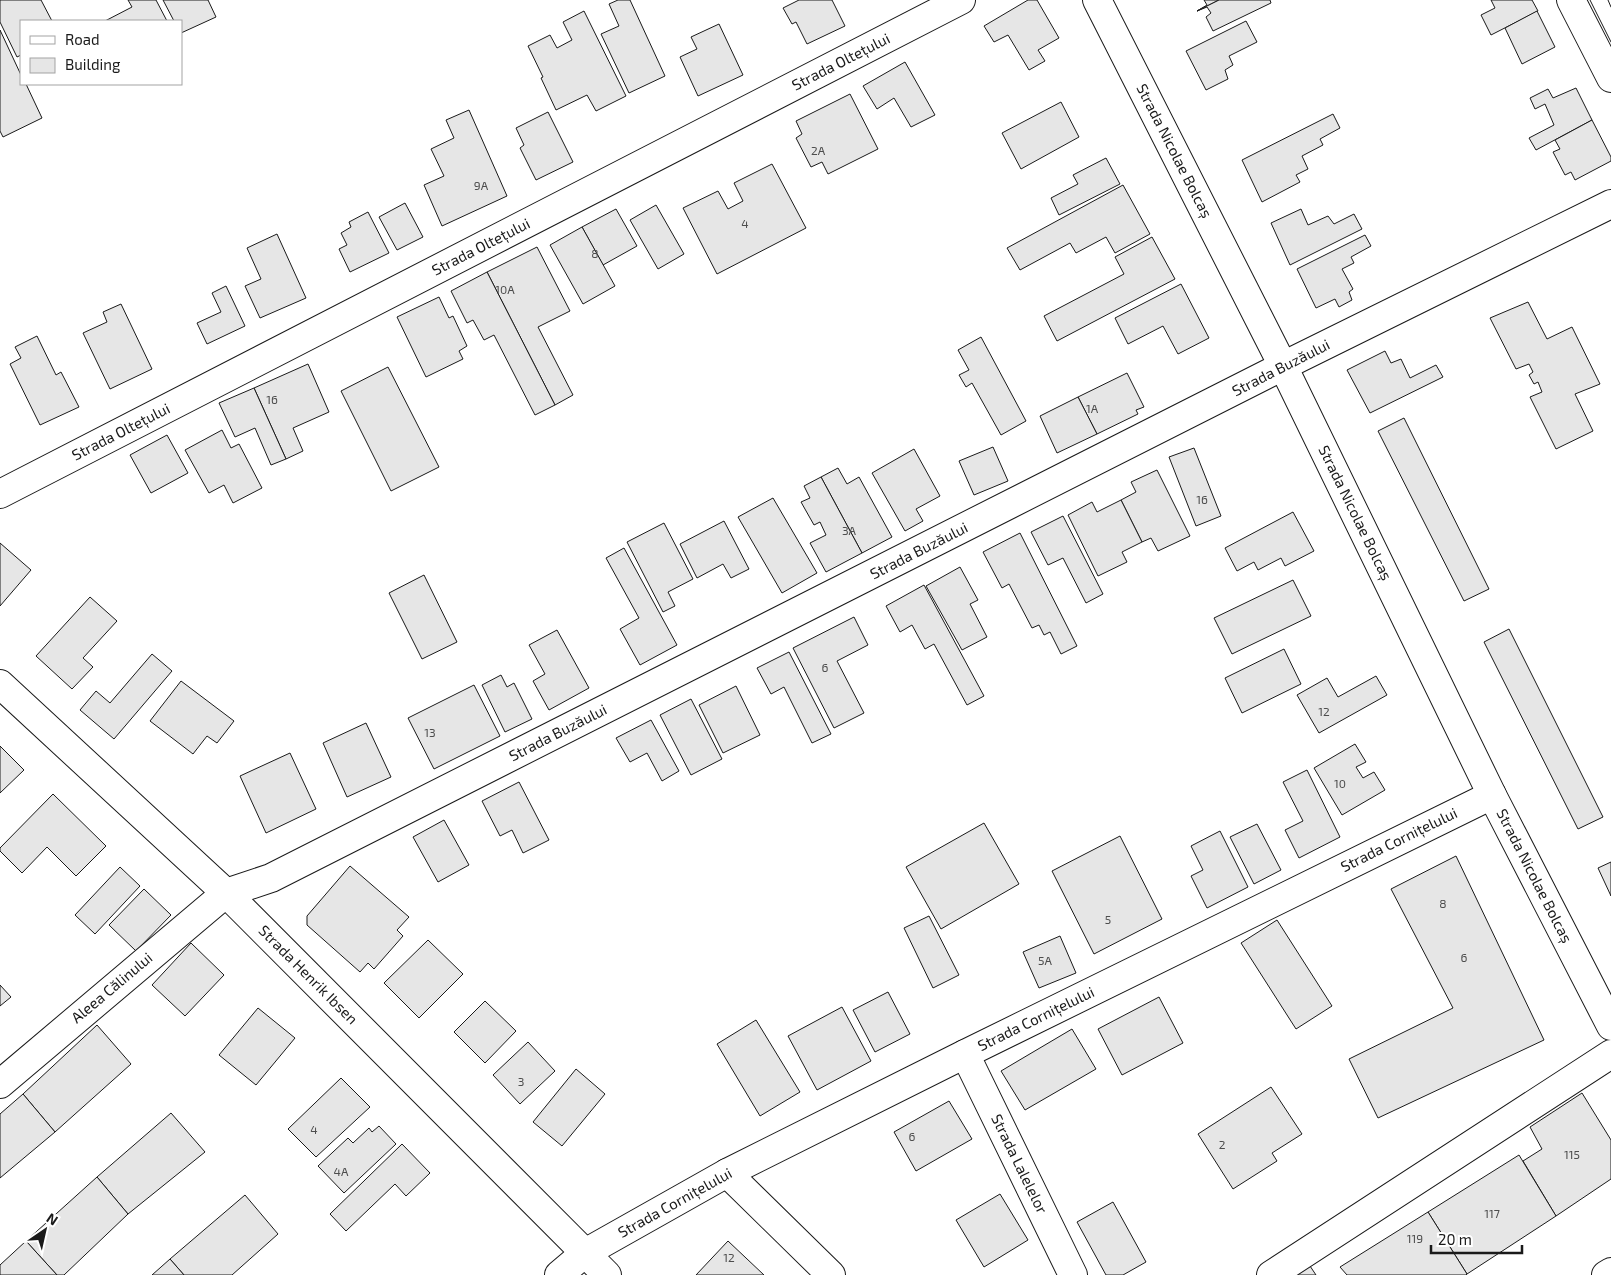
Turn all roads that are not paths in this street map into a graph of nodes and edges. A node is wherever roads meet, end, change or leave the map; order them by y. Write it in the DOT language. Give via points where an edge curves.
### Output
graph roads {
  1 [pos="962,0"];
  2 [pos="1097,0"];
  3 [pos="1571,0"];
  4 [pos="1611,78"];
  5 [pos="1611,204"];
  6 [pos="1283,366"];
  7 [pos="0,494"];
  8 [pos="0,684"];
  9 [pos="1492,795"];
  10 [pos="226,893"];
  11 [pos="1611,1026"];
  12 [pos="965,1054"];
  13 [pos="1611,1054"];
  14 [pos="0,1084"];
  15 [pos="727,1173"];
  16 [pos="585,1253"];
  17 [pos="1611,1272"];
  18 [pos="560,1275"];
  19 [pos="607,1275"];
  20 [pos="831,1275"];
  21 [pos="1072,1275"];
  22 [pos="1270,1275"];
  23 [pos="1606,1275"];
  1 -- 7 [label="street, Strada Oltețului"];
  2 -- 6 [label="street, Strada Nicolae Bolcaș"];
  3 -- 4 [label="street"];
  5 -- 6 [label="street, Strada Buzăului"];
  6 -- 9 [label="street, Strada Nicolae Bolcaș"];
  6 -- 10 [label="street, Strada Buzăului" via="280,874"];
  8 -- 10 [label="street, Strada Henrik Ibsen"];
  9 -- 11 [label="street, Strada Nicolae Bolcaș"];
  9 -- 12 [label="street, Strada Cornițelului"];
  10 -- 14 [label="street, Aleea Călinului"];
  10 -- 16 [label="street, Strada Henrik Ibsen"];
  12 -- 15 [label="street, Strada Cornițelului"];
  12 -- 21 [label="street, Strada Lalelelor"];
  13 -- 22 [label="street"];
  15 -- 16 [label="street, Strada Cornițelului"];
  15 -- 20 [label="street"];
  16 -- 18 [label="street, Strada Cornițelului"];
  16 -- 19 [label="street, Strada Henrik Ibsen"];
  17 -- 23 [label="street"];
}
